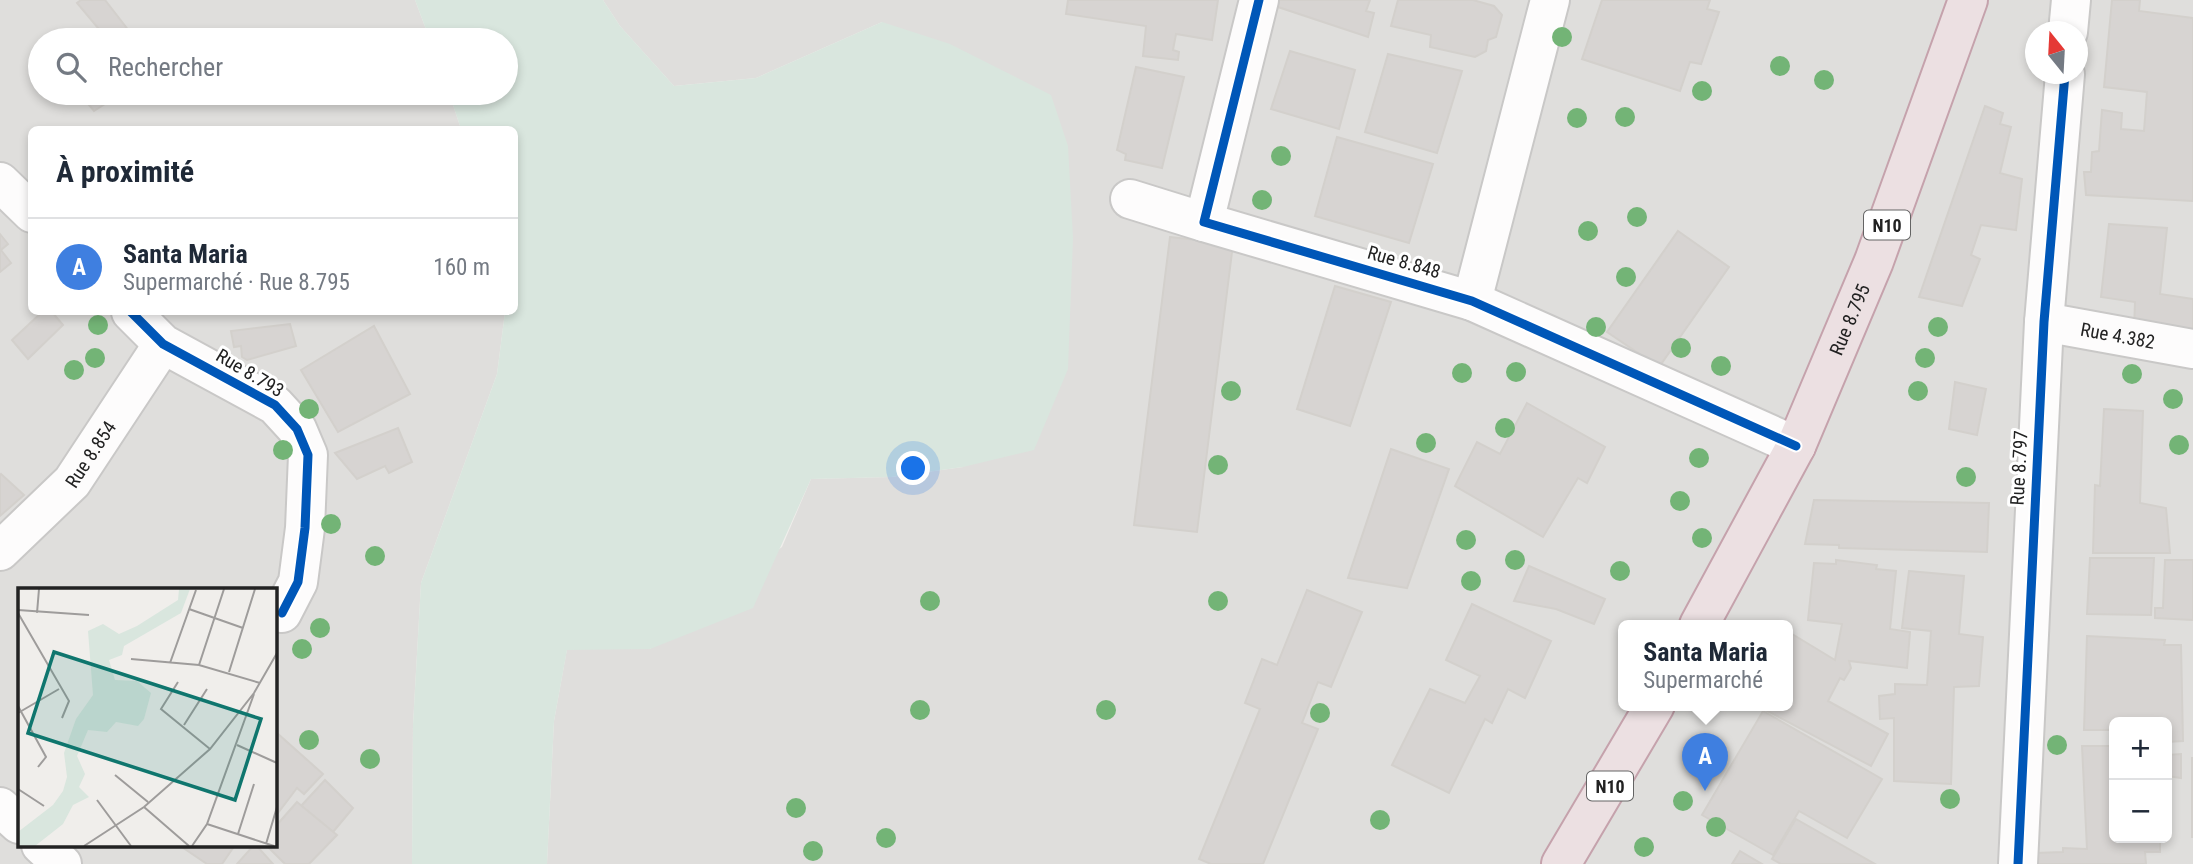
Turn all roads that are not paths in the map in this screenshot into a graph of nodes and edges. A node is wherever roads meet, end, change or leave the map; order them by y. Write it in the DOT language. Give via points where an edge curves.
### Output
graph roads {
  1 [pos="1259,0"];
  2 [pos="1550,0"];
  3 [pos="1968,0"];
  4 [pos="2071,0"];
  5 [pos="2069,21"];
  6 [pos="2064,84"];
  7 [pos="0,182"];
  8 [pos="1130,199"];
  9 [pos="28,209"];
  10 [pos="1204,222"];
  11 [pos="1472,300"];
  12 [pos="134,315"];
  13 [pos="2044,322"];
  14 [pos="163,344"];
  15 [pos="2193,349"];
  16 [pos="1796,446"];
  17 [pos="0,551"];
  18 [pos="282,613"];
  19 [pos="1702,620"];
  20 [pos="1651,711"];
  21 [pos="0,807"];
  22 [pos="18,823"];
  23 [pos="42,846"];
  24 [pos="62,864"];
  25 [pos="1561,864"];
  26 [pos="2018,864"];
  1 -- 10 [label="street"];
  2 -- 11 [label="street"];
  3 -- 16 [label="highway, Rue 8.795 / N10" via="1874,261"];
  4 -- 5 [label="street"];
  6 -- 13 [label="street, Rue 8.797"];
  7 -- 9 [label="street"];
  8 -- 10 [label="street, Rue 8.848"];
  10 -- 11 [label="street, Rue 8.848"];
  11 -- 16 [label="street, Rue 8.848"];
  12 -- 14 [label="street, Rue 8.793"];
  13 -- 15 [label="street, Rue 4.382"];
  13 -- 26 [label="street, Rue 8.797"];
  14 -- 17 [label="street, Rue 8.854" via="72,482"];
  14 -- 18 [label="street, Rue 8.793" via="275,405 297,429 308,455 305,528 298,582"];
  16 -- 19 [label="highway, Rue 8.795 / N10"];
  20 -- 25 [label="highway, N10"];
  21 -- 22 [label="street"];
  23 -- 24 [label="street"];
}
